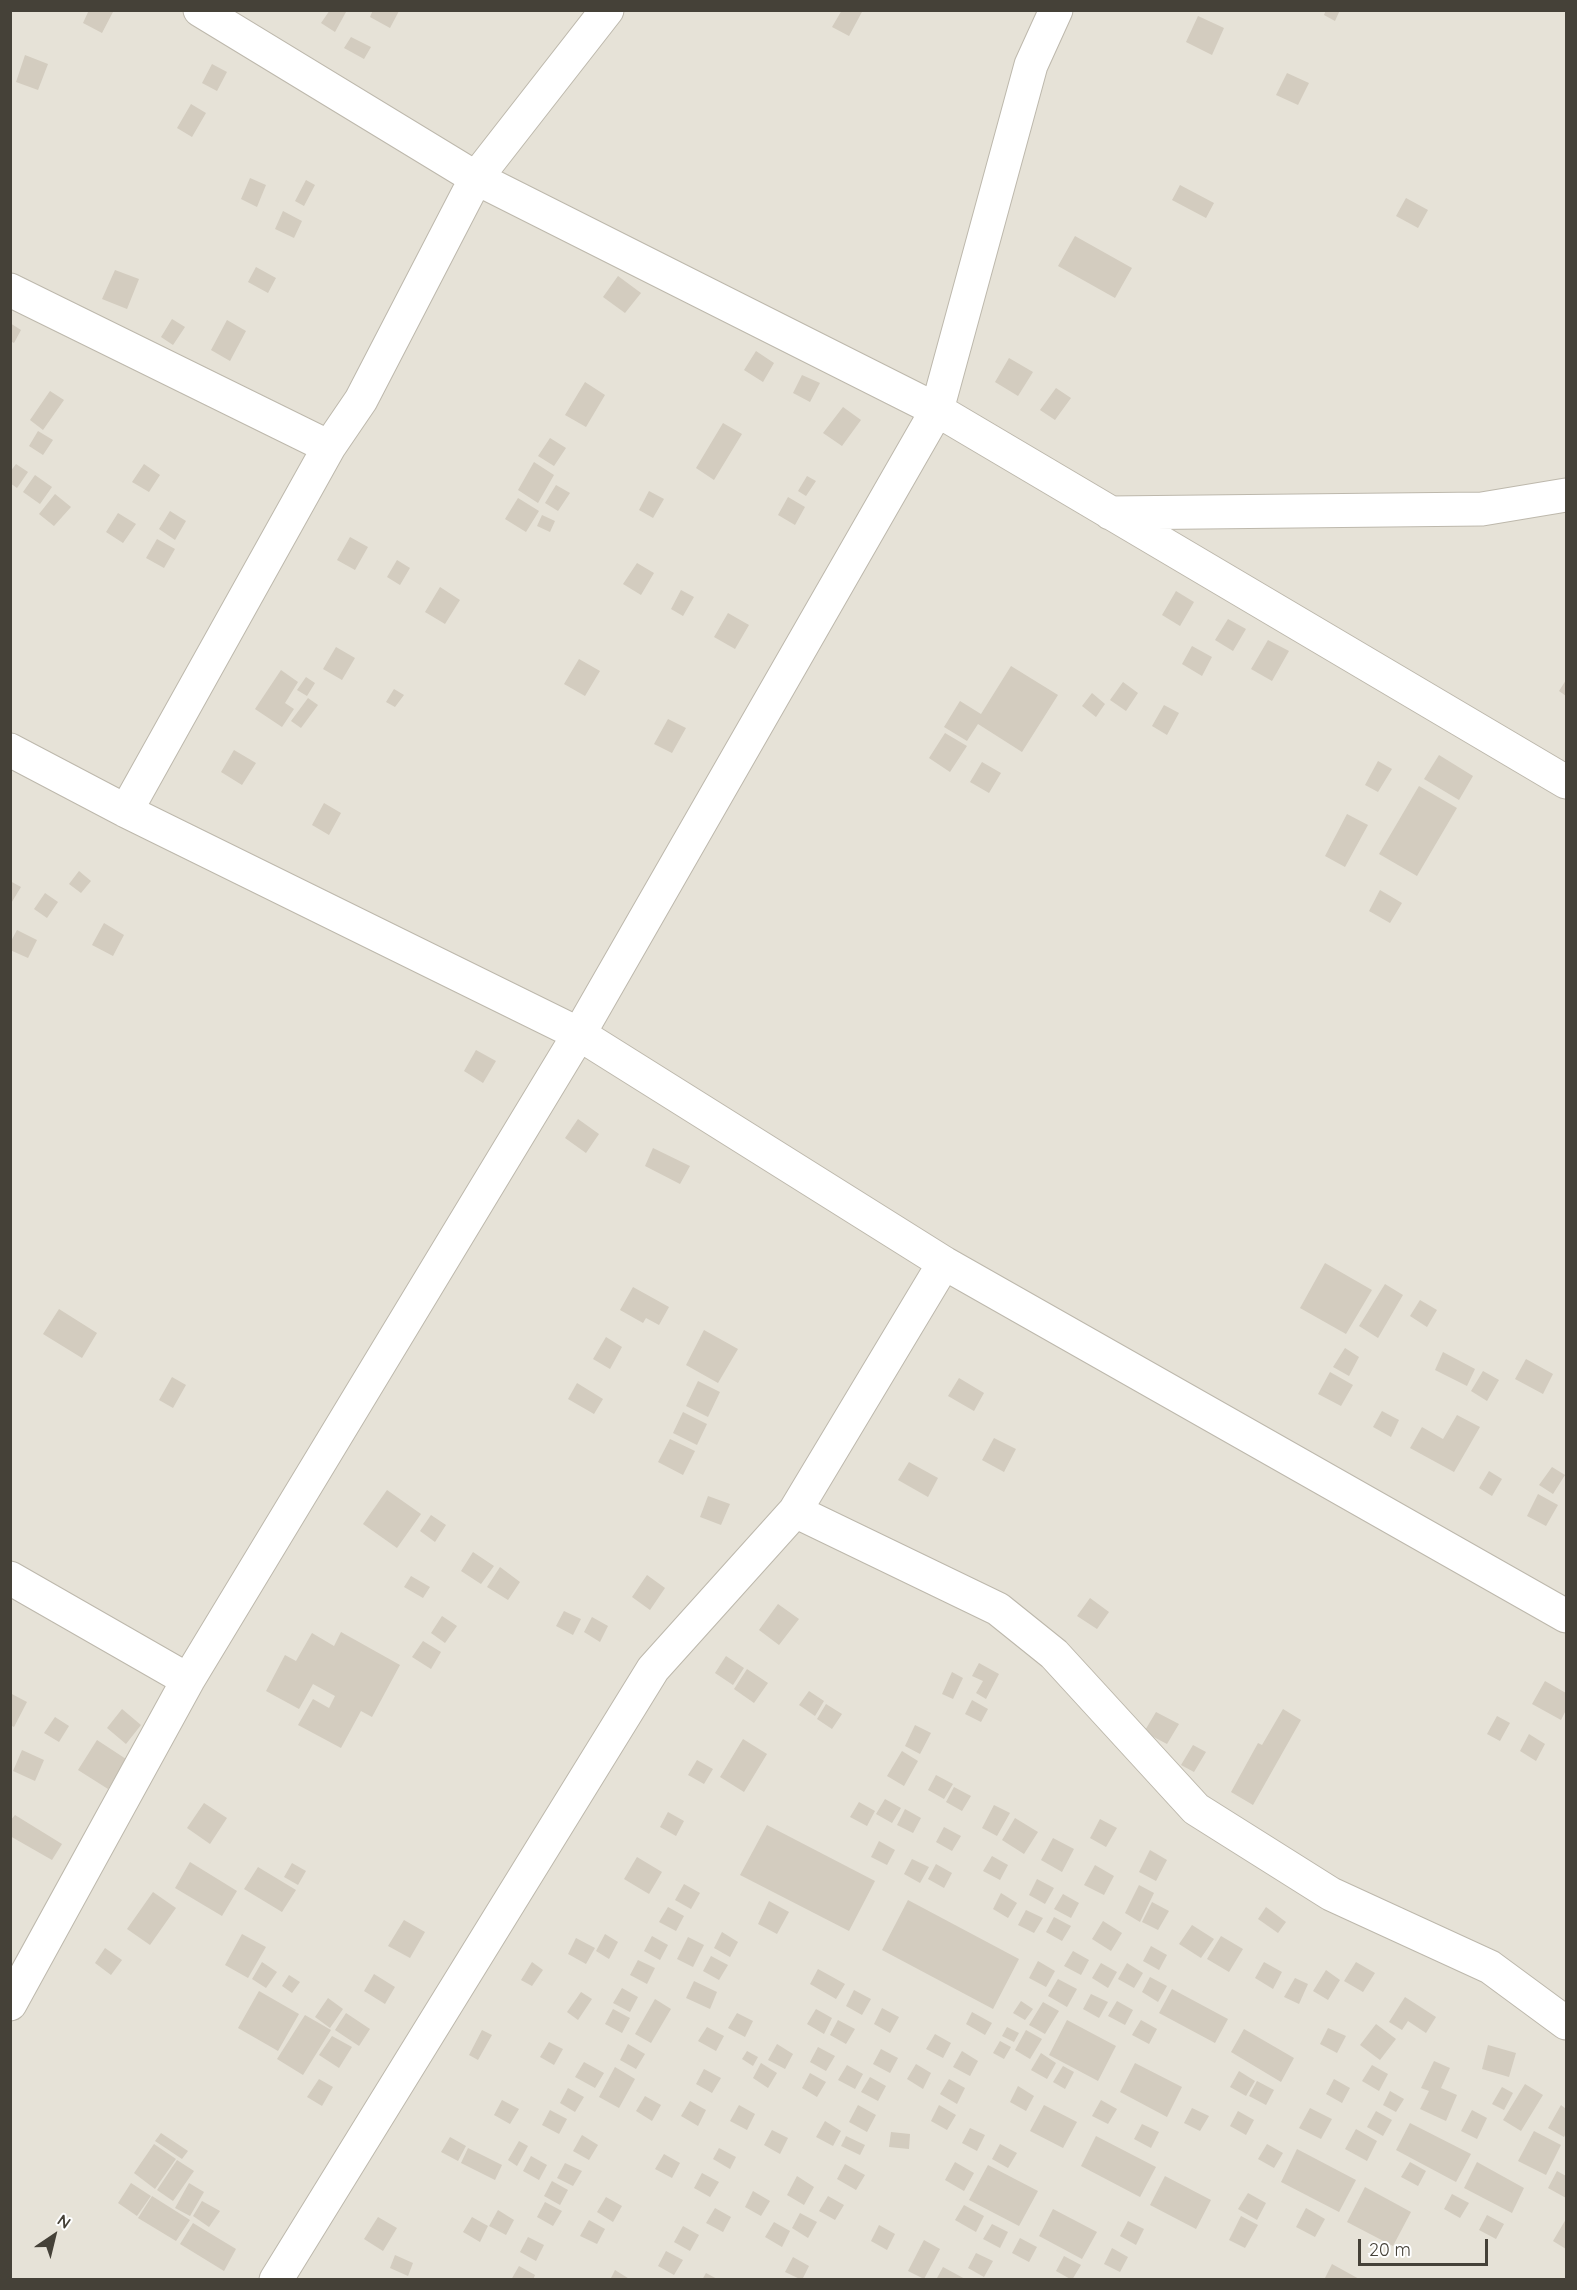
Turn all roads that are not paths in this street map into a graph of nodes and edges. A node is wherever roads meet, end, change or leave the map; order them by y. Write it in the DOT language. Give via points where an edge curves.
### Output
graph roads {
  1 [pos="200,10"];
  2 [pos="607,10"];
  3 [pos="1056,10"];
  4 [pos="476,178"];
  5 [pos="10,290"];
  6 [pos="937,410"];
  7 [pos="329,447"];
  8 [pos="1566,495"];
  9 [pos="1110,513"];
  10 [pos="10,750"];
  11 [pos="1566,782"];
  12 [pos="126,811"];
  13 [pos="579,1034"];
  14 [pos="944,1263"];
  15 [pos="795,1511"];
  16 [pos="10,1578"];
  17 [pos="1566,1616"];
  18 [pos="188,1680"];
  19 [pos="10,2004"];
  20 [pos="1566,2023"];
  21 [pos="276,2280"];
  1 -- 4 [label="street"];
  2 -- 4 [label="street"];
  3 -- 6 [label="street" via="1031,64"];
  4 -- 6 [label="street"];
  4 -- 7 [label="street" via="361,400"];
  5 -- 7 [label="street"];
  6 -- 9 [label="street"];
  6 -- 13 [label="street"];
  7 -- 12 [label="street"];
  8 -- 9 [label="street" via="1482,509"];
  9 -- 11 [label="street"];
  10 -- 12 [label="street"];
  12 -- 13 [label="street"];
  13 -- 14 [label="street"];
  13 -- 18 [label="street"];
  14 -- 15 [label="street"];
  14 -- 17 [label="street"];
  15 -- 20 [label="street" via="998,1609 1054,1654 1196,1809 1331,1894 1490,1967"];
  15 -- 21 [label="street" via="653,1669"];
  16 -- 18 [label="street"];
  18 -- 19 [label="street"];
}
